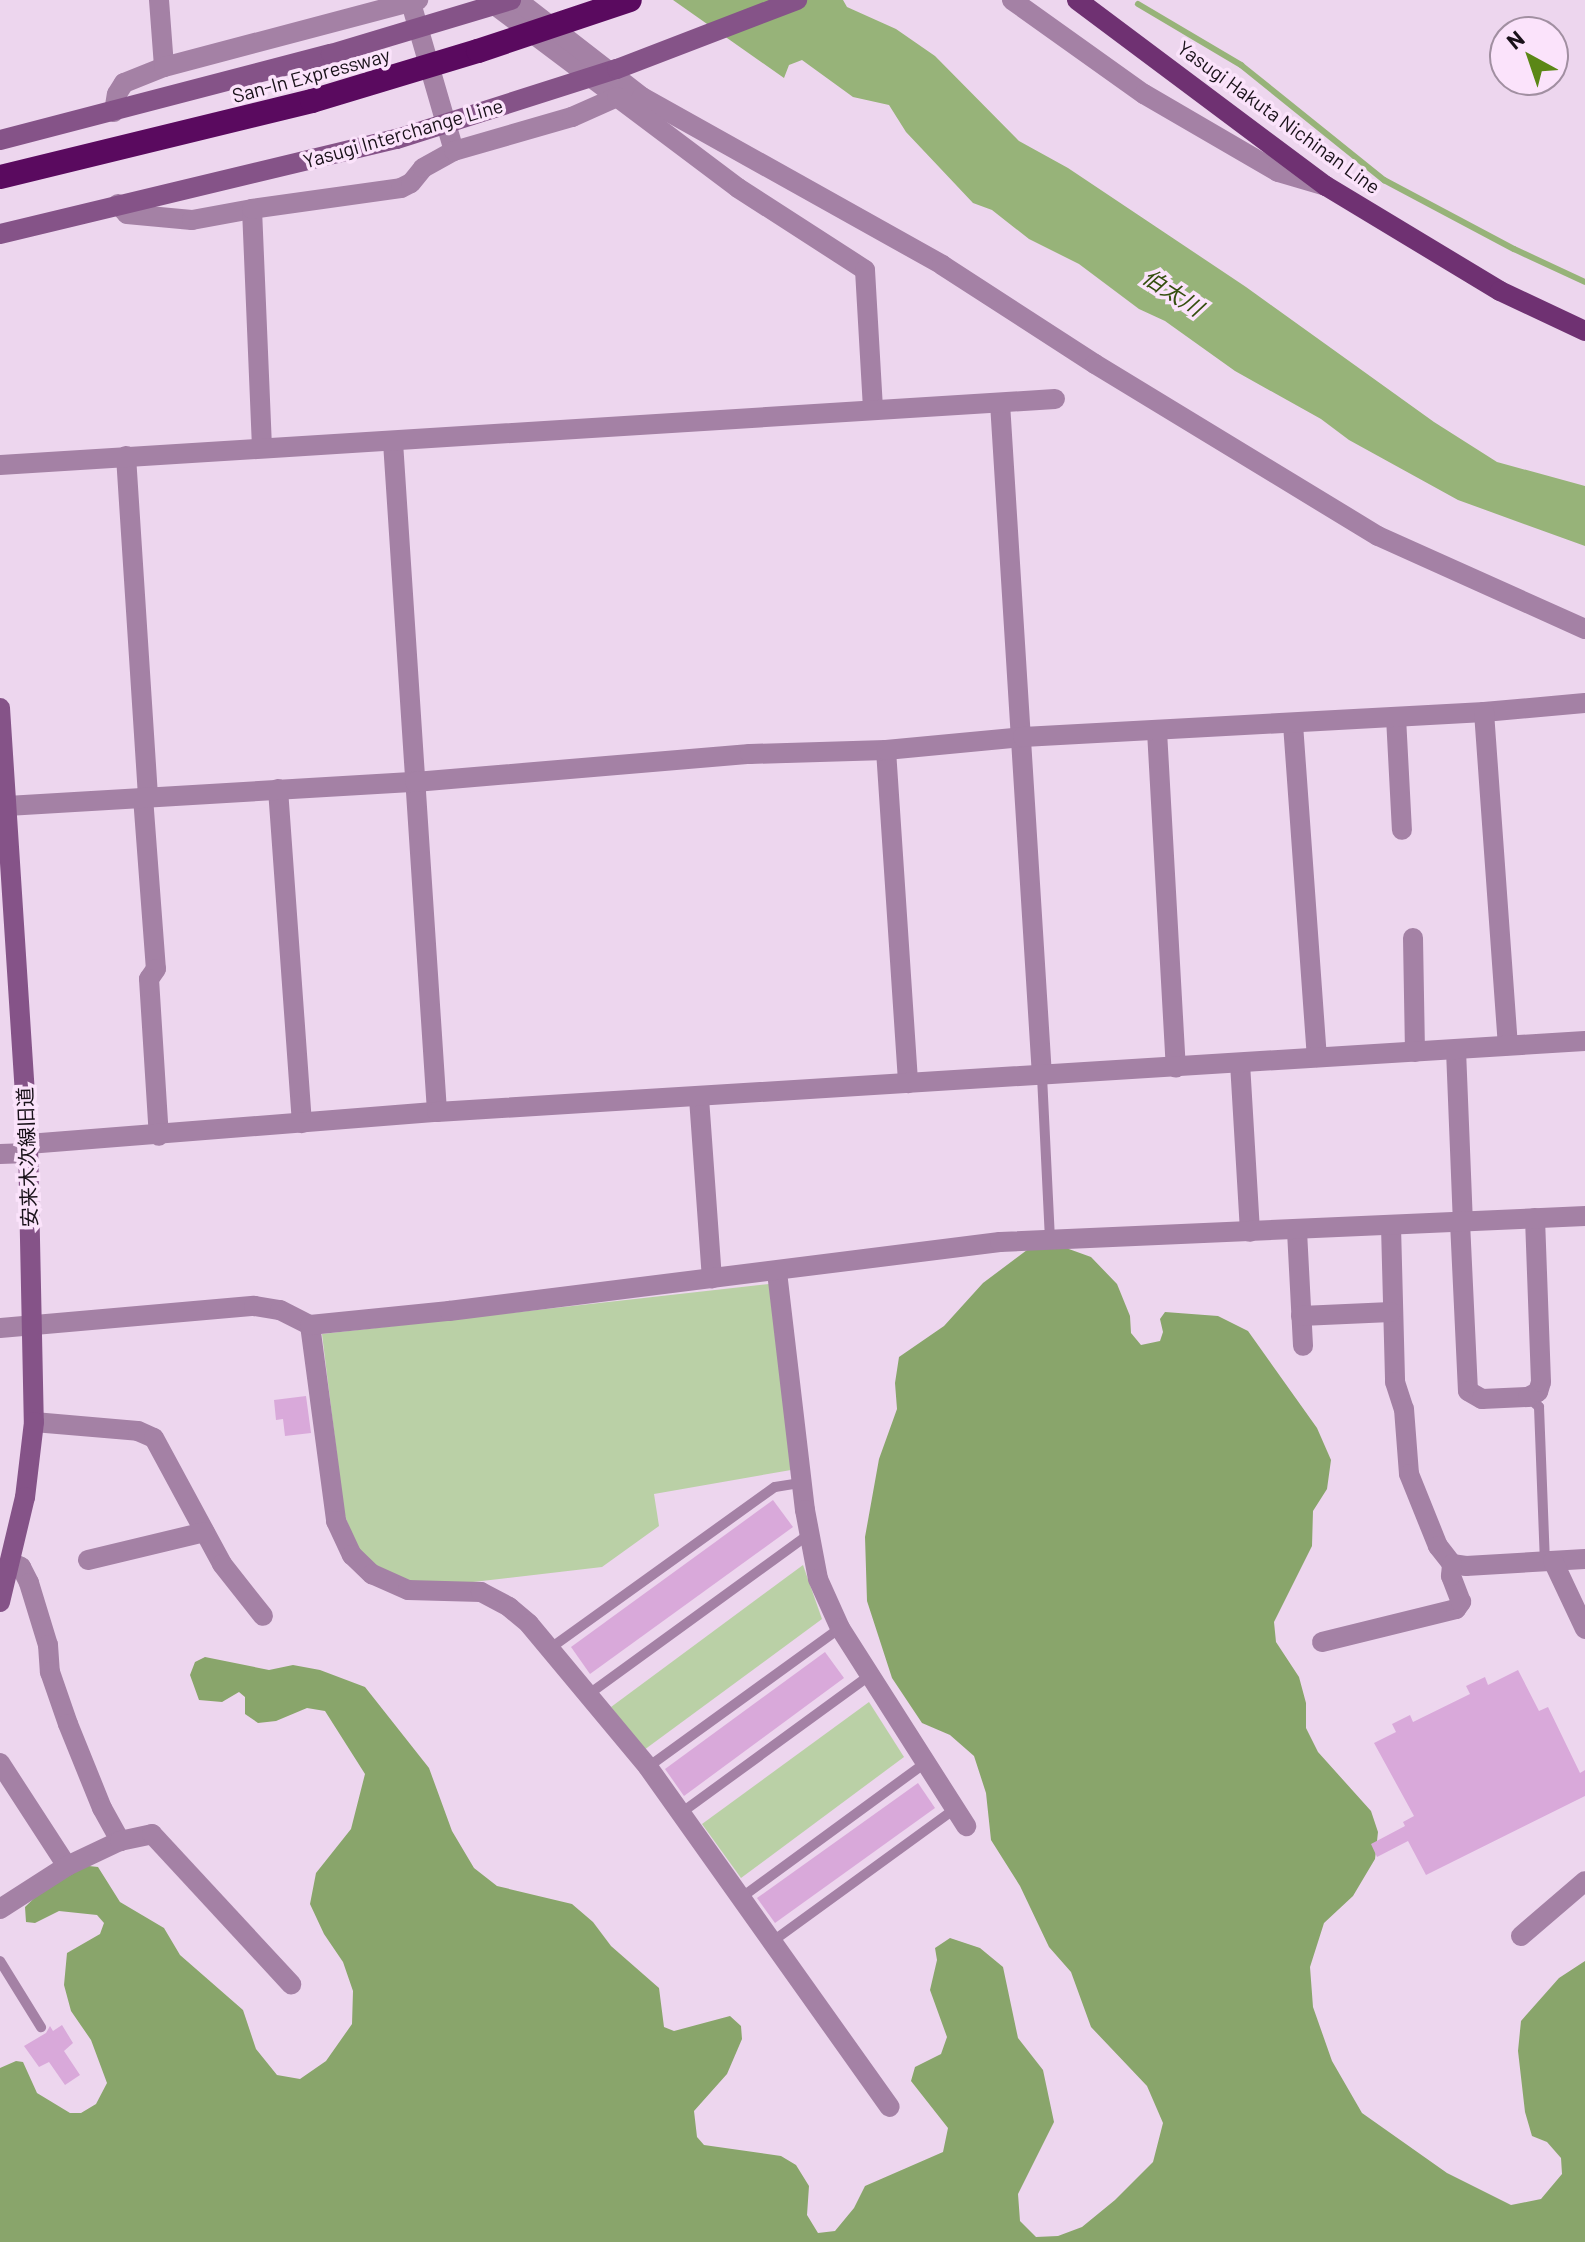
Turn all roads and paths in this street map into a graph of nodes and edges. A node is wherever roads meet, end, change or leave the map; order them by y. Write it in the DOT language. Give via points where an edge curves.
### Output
graph roads {
  1 [pos="159,0"];
  2 [pos="488,0"];
  3 [pos="514,0"];
  4 [pos="598,0"];
  5 [pos="630,0"];
  6 [pos="797,0"];
  7 [pos="1012,0"];
  8 [pos="1077,0"];
  9 [pos="414,1"];
  10 [pos="164,67"];
  11 [pos="631,101"];
  12 [pos="114,112"];
  13 [pos="0,140"];
  14 [pos="454,151"];
  15 [pos="0,165"];
  16 [pos="0,177"];
  17 [pos="1326,186"];
  18 [pos="118,204"];
  19 [pos="252,209"];
  20 [pos="0,234"];
  21 [pos="1585,331"];
  22 [pos="1055,399"];
  23 [pos="1000,403"];
  24 [pos="873,409"];
  25 [pos="393,442"];
  26 [pos="262,446"];
  27 [pos="126,456"];
  28 [pos="0,465"];
  29 [pos="1585,629"];
  30 [pos="1585,703"];
  31 [pos="0,711"];
  32 [pos="1484,712"];
  33 [pos="1396,717"];
  34 [pos="1293,724"];
  35 [pos="1157,731"];
  36 [pos="1023,737"];
  37 [pos="886,750"];
  38 [pos="415,782"];
  39 [pos="278,789"];
  40 [pos="145,797"];
  41 [pos="7,806"];
  42 [pos="1402,830"];
  43 [pos="5,858"];
  44 [pos="1413,938"];
  45 [pos="1585,1041"];
  46 [pos="1508,1045"];
  47 [pos="1456,1050"];
  48 [pos="1415,1052"];
  49 [pos="1317,1057"];
  50 [pos="1240,1063"];
  51 [pos="1176,1067"];
  52 [pos="1042,1076"];
  53 [pos="908,1083"];
  54 [pos="699,1098"];
  55 [pos="437,1112"];
  56 [pos="302,1123"];
  57 [pos="159,1136"];
  58 [pos="28,1148"];
  59 [pos="0,1154"];
  60 [pos="1585,1216"];
  61 [pos="1535,1218"];
  62 [pos="1462,1222"];
  63 [pos="1391,1226"];
  64 [pos="1297,1231"];
  65 [pos="1250,1232"];
  66 [pos="1050,1240"];
  67 [pos="777,1272"];
  68 [pos="712,1279"];
  69 [pos="1391,1312"];
  70 [pos="1301,1316"];
  71 [pos="33,1325"];
  72 [pos="310,1325"];
  73 [pos="0,1328"];
  74 [pos="1303,1346"];
  75 [pos="1528,1397"];
  76 [pos="34,1422"];
  77 [pos="801,1483"];
  78 [pos="205,1532"];
  79 [pos="808,1535"];
  80 [pos="9,1549"];
  81 [pos="1585,1559"];
  82 [pos="88,1560"];
  83 [pos="1549,1561"];
  84 [pos="1452,1564"];
  85 [pos="0,1602"];
  86 [pos="263,1616"];
  87 [pos="1583,1619"];
  88 [pos="840,1628"];
  89 [pos="1322,1642"];
  90 [pos="552,1647"];
  91 [pos="870,1675"];
  92 [pos="589,1694"];
  93 [pos="0,1763"];
  94 [pos="925,1763"];
  95 [pos="648,1767"];
  96 [pos="681,1813"];
  97 [pos="961,1817"];
  98 [pos="120,1841"];
  99 [pos="67,1866"];
  100 [pos="1585,1881"];
  101 [pos="742,1897"];
  102 [pos="0,1909"];
  103 [pos="1521,1936"];
  104 [pos="773,1941"];
  105 [pos="0,1961"];
  106 [pos="291,1984"];
  107 [pos="41,2027"];
  108 [pos="890,2107"];
  1 -- 10 [label="street"];
  2 -- 11 [label="street"];
  3 -- 11 [label="street"];
  3 -- 12 [label="main road, bridge"];
  4 -- 15 [label="highway, San-In Expressway" via="309,90"];
  5 -- 16 [label="highway, San-In Expressway, bridge" via="327,97"];
  6 -- 18 [label="main road, Yasugi Interchange Line, bridge" via="617,69 397,139"];
  7 -- 17 [label="street" via="1144,94 1278,172"];
  8 -- 17 [label="main road, Yasugi Hakuta Nichinan Line"];
  9 -- 10 [label="street"];
  9 -- 14 [label="street"];
  10 -- 12 [label="street" via="124,83"];
  11 -- 14 [label="street"];
  11 -- 24 [label="street" via="738,188 865,270"];
  11 -- 29 [label="street" via="942,265 1378,536"];
  12 -- 13 [label="main road"];
  14 -- 19 [label="street" via="401,188"];
  17 -- 21 [label="main road, Yasugi Hakuta Nichinan Line" via="1500,291"];
  18 -- 19 [label="street" via="127,214 192,220"];
  18 -- 20 [label="main road, Yasugi Interchange Line"];
  19 -- 26 [label="street"];
  22 -- 23 [label="street"];
  23 -- 24 [label="street"];
  23 -- 36 [label="street"];
  24 -- 25 [label="street"];
  25 -- 26 [label="street"];
  25 -- 38 [label="street"];
  26 -- 27 [label="street"];
  27 -- 28 [label="street"];
  27 -- 40 [label="street"];
  30 -- 32 [label="street"];
  31 -- 41 [label="main road, 安来木次線旧道"];
  32 -- 33 [label="street"];
  32 -- 46 [label="street"];
  33 -- 34 [label="street"];
  33 -- 42 [label="street"];
  34 -- 35 [label="street"];
  34 -- 49 [label="street"];
  35 -- 36 [label="street"];
  35 -- 51 [label="street"];
  36 -- 37 [label="street"];
  36 -- 52 [label="street"];
  37 -- 38 [label="street" via="750,754"];
  37 -- 53 [label="street"];
  38 -- 39 [label="street"];
  38 -- 55 [label="street"];
  39 -- 40 [label="street"];
  39 -- 56 [label="street"];
  40 -- 41 [label="street"];
  40 -- 57 [label="street"];
  41 -- 43 [label="main road, 安来木次線旧道"];
  43 -- 58 [label="main road, 安来木次線旧道"];
  44 -- 48 [label="street"];
  45 -- 46 [label="street"];
  46 -- 47 [label="street"];
  47 -- 48 [label="street"];
  47 -- 62 [label="street"];
  48 -- 49 [label="street"];
  49 -- 50 [label="street"];
  50 -- 51 [label="street"];
  50 -- 65 [label="street"];
  51 -- 52 [label="street"];
  52 -- 53 [label="street"];
  52 -- 66 [label="lane"];
  53 -- 54 [label="street"];
  54 -- 55 [label="street"];
  54 -- 68 [label="street"];
  55 -- 56 [label="street"];
  56 -- 57 [label="street"];
  57 -- 58 [label="street"];
  58 -- 59 [label="street"];
  58 -- 71 [label="main road, 安来木次線旧道"];
  60 -- 61 [label="street"];
  61 -- 62 [label="street"];
  61 -- 75 [label="street" via="1541,1382 1538,1392"];
  62 -- 63 [label="street"];
  62 -- 75 [label="street" via="1468,1391 1482,1399"];
  63 -- 64 [label="street"];
  63 -- 69 [label="street"];
  64 -- 65 [label="street"];
  64 -- 70 [label="street"];
  65 -- 66 [label="street"];
  66 -- 67 [label="street"];
  67 -- 68 [label="street"];
  67 -- 77 [label="street"];
  68 -- 72 [label="street"];
  69 -- 70 [label="street"];
  69 -- 84 [label="street" via="1409,1474 1438,1546"];
  70 -- 74 [label="street"];
  71 -- 72 [label="street" via="254,1306 280,1310"];
  71 -- 73 [label="street"];
  71 -- 76 [label="main road, 安来木次線旧道"];
  72 -- 90 [label="street" via="336,1521 352,1555 372,1574 408,1590 481,1592 509,1607"];
  75 -- 83 [label="lane" via="1539,1407"];
  76 -- 78 [label="street" via="138,1431 154,1438"];
  76 -- 80 [label="main road, 安来木次線旧道" via="31,1462"];
  77 -- 79 [label="street"];
  77 -- 90 [label="lane" via="775,1487"];
  78 -- 82 [label="street"];
  78 -- 86 [label="street" via="222,1564"];
  79 -- 88 [label="street" via="821,1588"];
  79 -- 92 [label="lane"];
  80 -- 85 [label="main road, 安来木次線旧道"];
  80 -- 98 [label="street" via="29,1583 68,1724"];
  81 -- 83 [label="street"];
  83 -- 84 [label="street"];
  83 -- 87 [label="street"];
  84 -- 89 [label="street" via="1461,1602 1456,1609"];
  88 -- 91 [label="street"];
  88 -- 95 [label="lane"];
  90 -- 92 [label="street"];
  91 -- 94 [label="street"];
  91 -- 96 [label="lane"];
  92 -- 95 [label="street"];
  93 -- 99 [label="street"];
  94 -- 97 [label="street"];
  94 -- 101 [label="lane"];
  95 -- 96 [label="street"];
  96 -- 101 [label="street"];
  97 -- 104 [label="lane"];
  98 -- 99 [label="street"];
  98 -- 106 [label="street" via="152,1834"];
  99 -- 102 [label="street"];
  100 -- 103 [label="street"];
  101 -- 104 [label="street"];
  104 -- 108 [label="street"];
  105 -- 107 [label="lane"];
}
